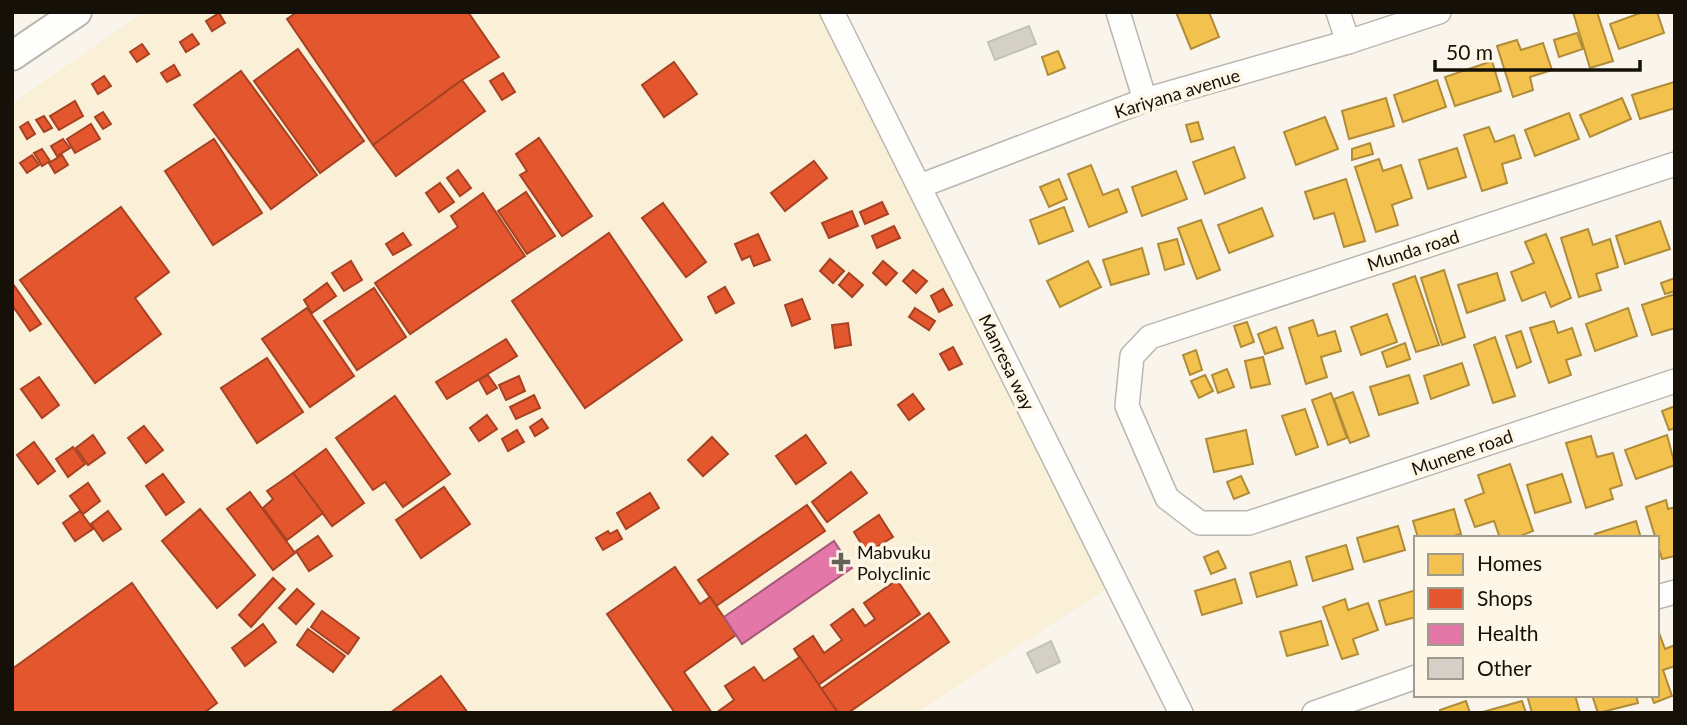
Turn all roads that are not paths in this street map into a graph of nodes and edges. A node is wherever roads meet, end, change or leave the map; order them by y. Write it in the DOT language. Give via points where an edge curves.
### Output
graph roads {
  1 [pos="76,12"];
  2 [pos="832,12"];
  3 [pos="1118,12"];
  4 [pos="1338,12"];
  5 [pos="1439,12"];
  6 [pos="1348,42"];
  7 [pos="12,56"];
  8 [pos="1145,100"];
  9 [pos="1675,164"];
  10 [pos="920,186"];
  11 [pos="1150,337"];
  12 [pos="1675,381"];
  13 [pos="1414,678"];
  14 [pos="1181,713"];
  15 [pos="1314,713"];
  1 -- 7 [label="street"];
  2 -- 10 [label="street, Manresa way"];
  3 -- 8 [label="street"];
  4 -- 6 [label="street"];
  5 -- 6 [label="street, Kariyana avenue"];
  6 -- 8 [label="street, Kariyana avenue"];
  8 -- 10 [label="street, Kariyana avenue"];
  9 -- 11 [label="street, Munda road"];
  10 -- 14 [label="street, Manresa way"];
  11 -- 12 [label="street, Munene road" via="1132,356 1127,405 1167,498 1200,523 1249,523"];
  13 -- 15 [label="street"];
}
